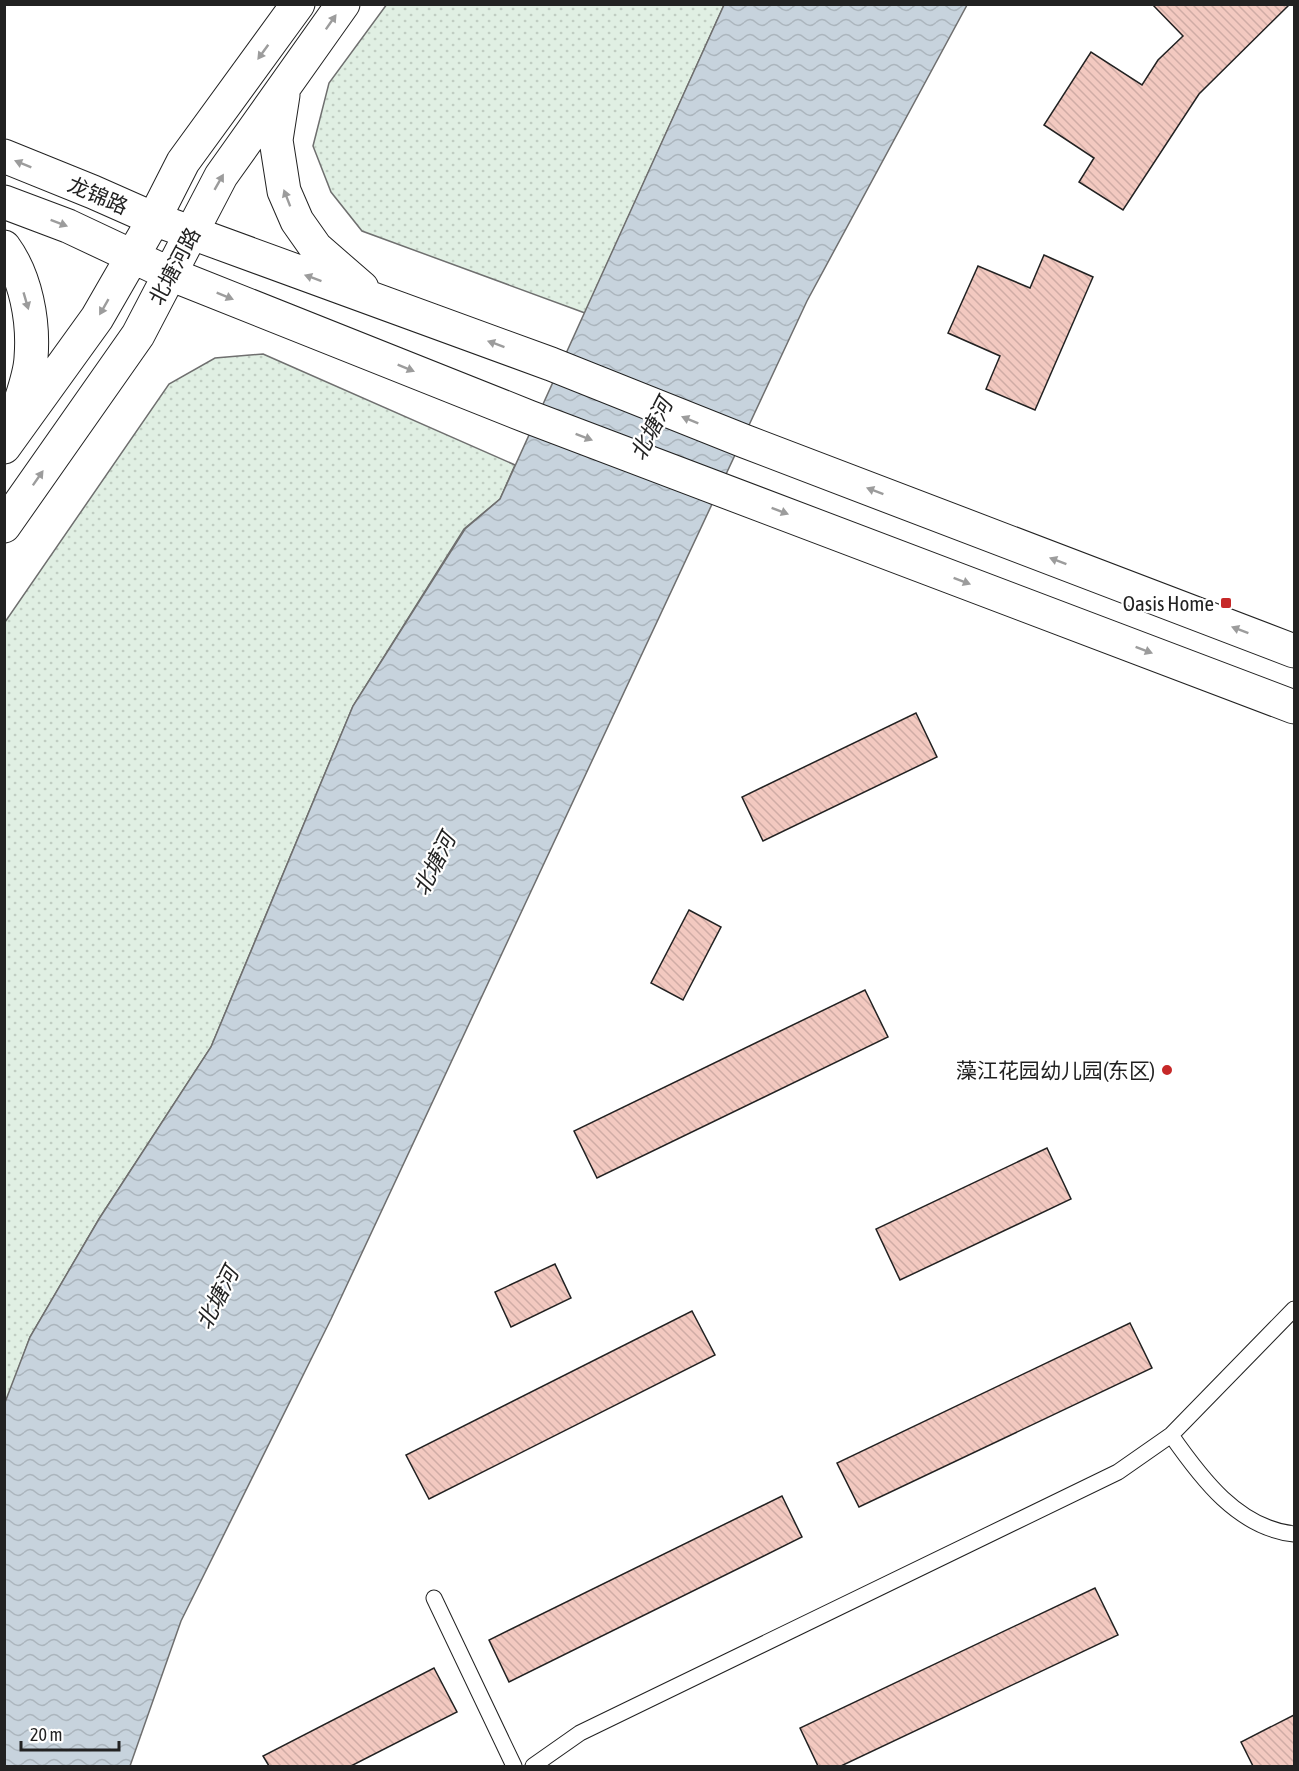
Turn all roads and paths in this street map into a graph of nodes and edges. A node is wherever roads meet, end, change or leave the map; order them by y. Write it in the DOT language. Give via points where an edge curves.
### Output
graph roads {
  1 [pos="298,4"];
  2 [pos="343,4"];
  3 [pos="285,88"];
  4 [pos="4,156"];
  5 [pos="4,202"];
  6 [pos="154,219"];
  7 [pos="191,233"];
  8 [pos="4,247"];
  9 [pos="133,256"];
  10 [pos="170,274"];
  11 [pos="380,303"];
  12 [pos="7,443"];
  13 [pos="4,526"];
  14 [pos="1294,651"];
  15 [pos="1294,707"];
  16 [pos="1294,1309"];
  17 [pos="1171,1435"];
  18 [pos="1294,1534"];
  19 [pos="434,1598"];
  20 [pos="514,1767"];
  21 [pos="533,1767"];
  1 -- 6 [label="main road, 北塘河路, one-way" via="183,162"];
  3 -- 2 [label="main road, 北塘河路, one-way"];
  7 -- 3 [label="main road, 北塘河路, one-way" via="221,176"];
  11 -- 3 [label="main road, one-way" via="316,249 297,221 284,191 276,141"];
  6 -- 4 [label="main road, 龙锦路, one-way"];
  5 -- 9 [label="main road, 龙锦路, one-way"];
  6 -- 7 [label="main road, 龙锦路"];
  6 -- 9 [label="main road, 北塘河路"];
  7 -- 10 [label="main road, 北塘河路"];
  11 -- 7 [label="main road, 龙锦路, one-way"];
  8 -- 12 [label="main road, one-way" via="13,259 29,307 32,358"];
  9 -- 10 [label="main road, 龙锦路"];
  9 -- 12 [label="main road, 北塘河路, one-way" via="97,318"];
  13 -- 10 [label="main road, 北塘河路, one-way" via="138,335"];
  10 -- 15 [label="main road, 龙锦路, one-way" via="529,417"];
  14 -- 11 [label="main road, 龙锦路, one-way" via="551,364"];
  16 -- 17 [label="lane"];
  17 -- 18 [label="lane" via="1219,1498 1255,1522"];
  17 -- 21 [label="lane" via="1118,1472 580,1733"];
  19 -- 20 [label="lane"];
}
